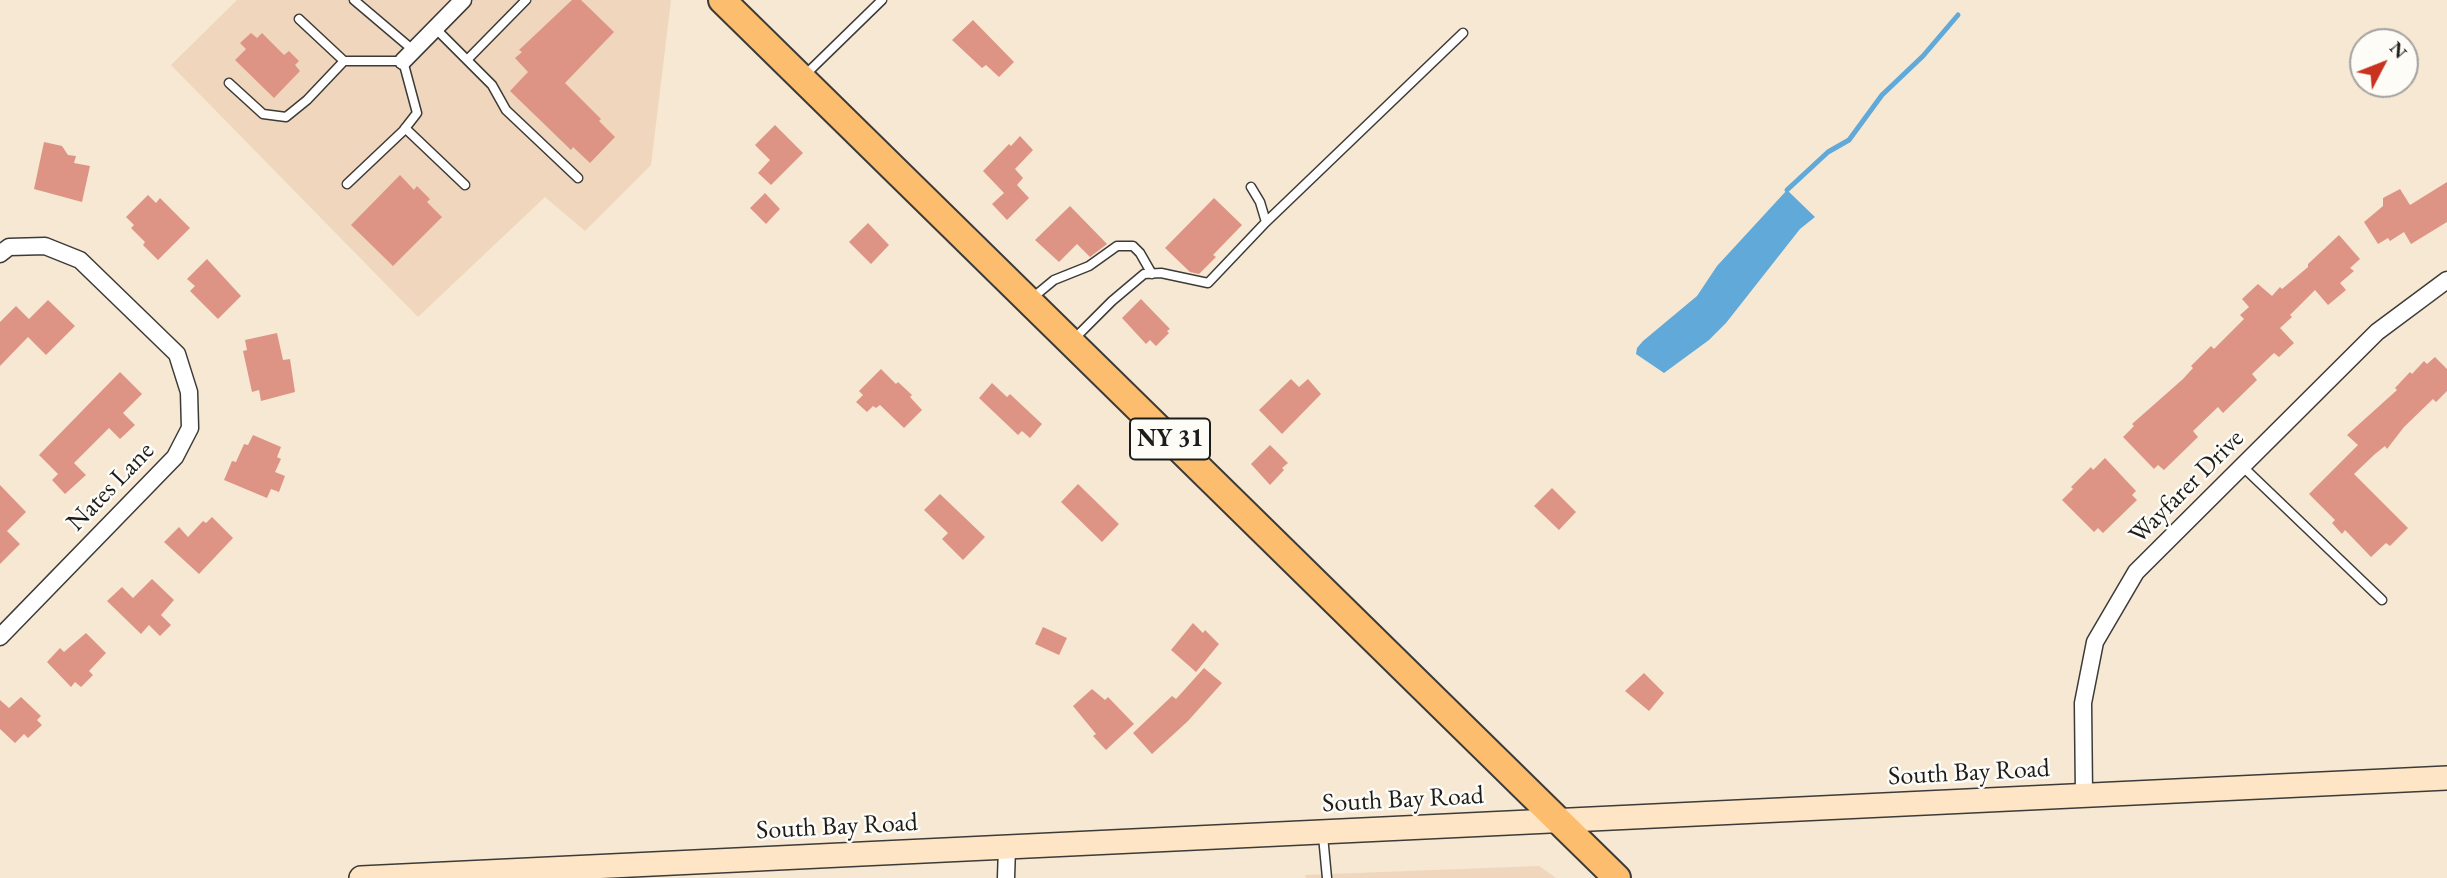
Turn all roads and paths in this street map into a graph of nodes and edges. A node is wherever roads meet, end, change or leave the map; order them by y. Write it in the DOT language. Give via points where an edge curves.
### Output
graph roads {
  1 [pos="354,0"];
  2 [pos="463,0"];
  3 [pos="526,0"];
  4 [pos="722,0"];
  5 [pos="882,0"];
  6 [pos="299,19"];
  7 [pos="435,28"];
  8 [pos="1462,33"];
  9 [pos="408,56"];
  10 [pos="467,60"];
  11 [pos="344,61"];
  12 [pos="802,79"];
  13 [pos="229,83"];
  14 [pos="405,128"];
  15 [pos="578,178"];
  16 [pos="347,184"];
  17 [pos="465,185"];
  18 [pos="1251,187"];
  19 [pos="1266,222"];
  20 [pos="0,254"];
  21 [pos="1152,274"];
  22 [pos="2447,280"];
  23 [pos="1029,301"];
  24 [pos="1071,342"];
  25 [pos="2242,466"];
  26 [pos="2382,600"];
  27 [pos="0,637"];
  28 [pos="2447,778"];
  29 [pos="2084,795"];
  30 [pos="1559,820"];
  31 [pos="1323,832"];
  32 [pos="1007,847"];
  33 [pos="361,878"];
  34 [pos="1006,878"];
  35 [pos="1327,878"];
  36 [pos="1618,878"];
  1 -- 9 [label="lane"];
  2 -- 7 [label="street"];
  3 -- 10 [label="lane"];
  4 -- 12 [label="main road, NY 31"];
  5 -- 12 [label="lane"];
  6 -- 11 [label="lane"];
  7 -- 9 [label="street"];
  7 -- 10 [label="lane"];
  8 -- 19 [label="lane"];
  9 -- 11 [label="lane"];
  9 -- 14 [label="lane" via="417,113"];
  10 -- 15 [label="lane" via="492,85 506,110"];
  11 -- 13 [label="lane" via="286,117 263,114"];
  12 -- 23 [label="main road, NY 31"];
  14 -- 16 [label="lane"];
  14 -- 17 [label="lane"];
  18 -- 19 [label="lane"];
  19 -- 21 [label="lane" via="1208,283"];
  20 -- 27 [label="street, Nates Lane" via="9,247 45,246 80,260 177,354 189,392 190,428 175,457"];
  21 -- 23 [label="lane" via="1133,246 1117,246 1089,266 1054,280"];
  21 -- 24 [label="lane" via="1144,274"];
  22 -- 25 [label="street, Wayfarer Drive" via="2377,332"];
  23 -- 24 [label="main road, NY 31"];
  24 -- 30 [label="main road, NY 31"];
  25 -- 26 [label="lane"];
  25 -- 29 [label="street, Wayfarer Drive" via="2136,572 2095,642 2082,703"];
  28 -- 29 [label="street, South Bay Road"];
  29 -- 30 [label="street, South Bay Road"];
  30 -- 31 [label="street, South Bay Road"];
  30 -- 36 [label="main road, NY 31"];
  31 -- 32 [label="street, South Bay Road"];
  31 -- 35 [label="lane"];
  32 -- 33 [label="street, South Bay Road"];
  32 -- 34 [label="street"];
}
